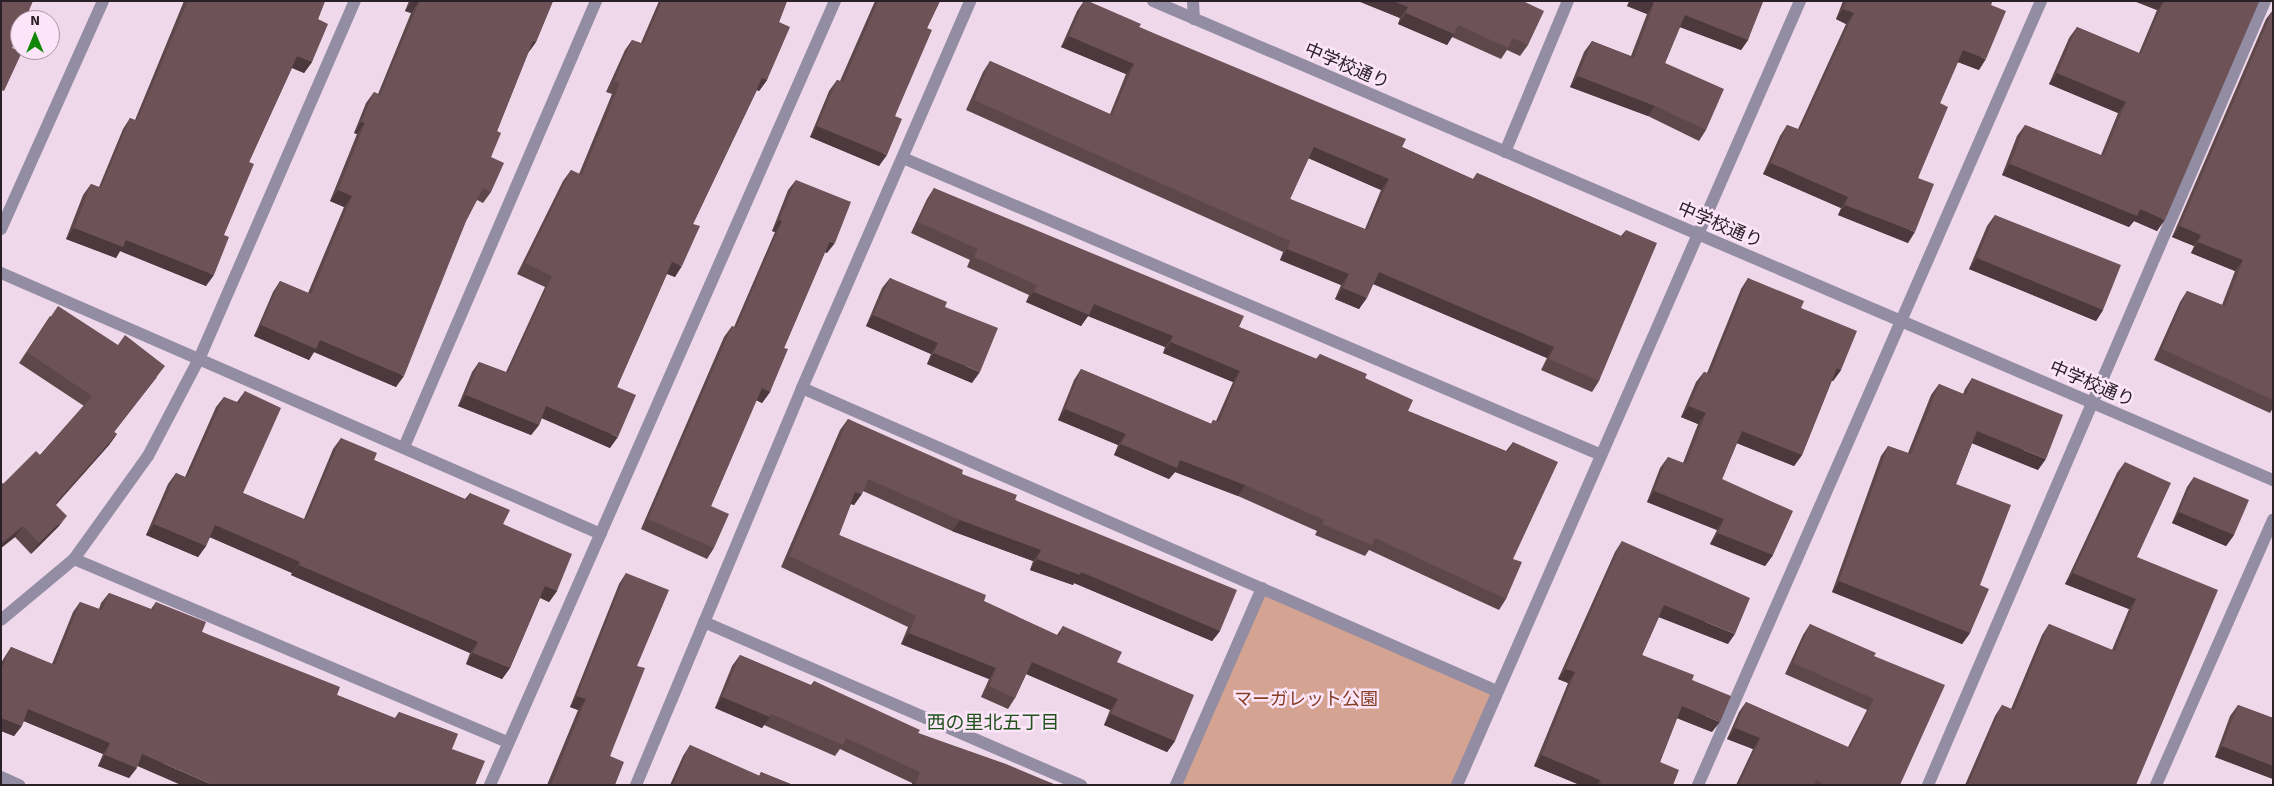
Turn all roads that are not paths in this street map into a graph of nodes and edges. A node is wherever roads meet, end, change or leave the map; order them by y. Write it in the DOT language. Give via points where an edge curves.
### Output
graph roads {
  1 [pos="103,1"];
  2 [pos="355,1"];
  3 [pos="596,1"];
  4 [pos="835,1"];
  5 [pos="970,1"];
  6 [pos="1153,1"];
  7 [pos="1193,1"];
  8 [pos="1568,1"];
  9 [pos="1800,1"];
  10 [pos="2041,1"];
  11 [pos="2265,1"];
  12 [pos="1194,20"];
  13 [pos="1505,152"];
  14 [pos="904,158"];
  15 [pos="1,229"];
  16 [pos="1696,234"];
  17 [pos="1,273"];
  18 [pos="1902,322"];
  19 [pos="200,357"];
  20 [pos="802,388"];
  21 [pos="2092,403"];
  22 [pos="404,447"];
  23 [pos="1599,454"];
  24 [pos="2273,480"];
  25 [pos="2273,520"];
  26 [pos="601,534"];
  27 [pos="74,558"];
  28 [pos="1262,588"];
  29 [pos="1,620"];
  30 [pos="704,622"];
  31 [pos="1497,691"];
  32 [pos="508,742"];
  33 [pos="1,777"];
  34 [pos="19,785"];
  35 [pos="490,785"];
  36 [pos="636,785"];
  37 [pos="1081,785"];
  38 [pos="1176,785"];
  39 [pos="1457,785"];
  40 [pos="1698,785"];
  41 [pos="1928,785"];
  42 [pos="2156,785"];
  1 -- 15 [label="street"];
  2 -- 19 [label="street"];
  3 -- 22 [label="street"];
  4 -- 26 [label="street"];
  5 -- 14 [label="street"];
  6 -- 12 [label="street, 中学校通り"];
  7 -- 12 [label="street"];
  8 -- 13 [label="street"];
  9 -- 16 [label="street"];
  10 -- 18 [label="street"];
  11 -- 21 [label="street"];
  12 -- 13 [label="street, 中学校通り"];
  13 -- 16 [label="street, 中学校通り"];
  14 -- 20 [label="street"];
  14 -- 23 [label="street"];
  16 -- 18 [label="street, 中学校通り"];
  16 -- 23 [label="street"];
  17 -- 19 [label="street"];
  18 -- 21 [label="street, 中学校通り"];
  18 -- 40 [label="street"];
  19 -- 22 [label="street"];
  19 -- 27 [label="street" via="148,456"];
  20 -- 28 [label="street"];
  20 -- 30 [label="street"];
  21 -- 24 [label="street, 中学校通り"];
  21 -- 41 [label="street"];
  22 -- 26 [label="street"];
  23 -- 31 [label="street"];
  25 -- 42 [label="street"];
  26 -- 32 [label="street"];
  27 -- 29 [label="street"];
  27 -- 32 [label="street"];
  28 -- 31 [label="street"];
  28 -- 38 [label="street"];
  30 -- 36 [label="street"];
  30 -- 37 [label="street"];
  31 -- 39 [label="street"];
  32 -- 35 [label="street"];
  33 -- 34 [label="street"];
}
